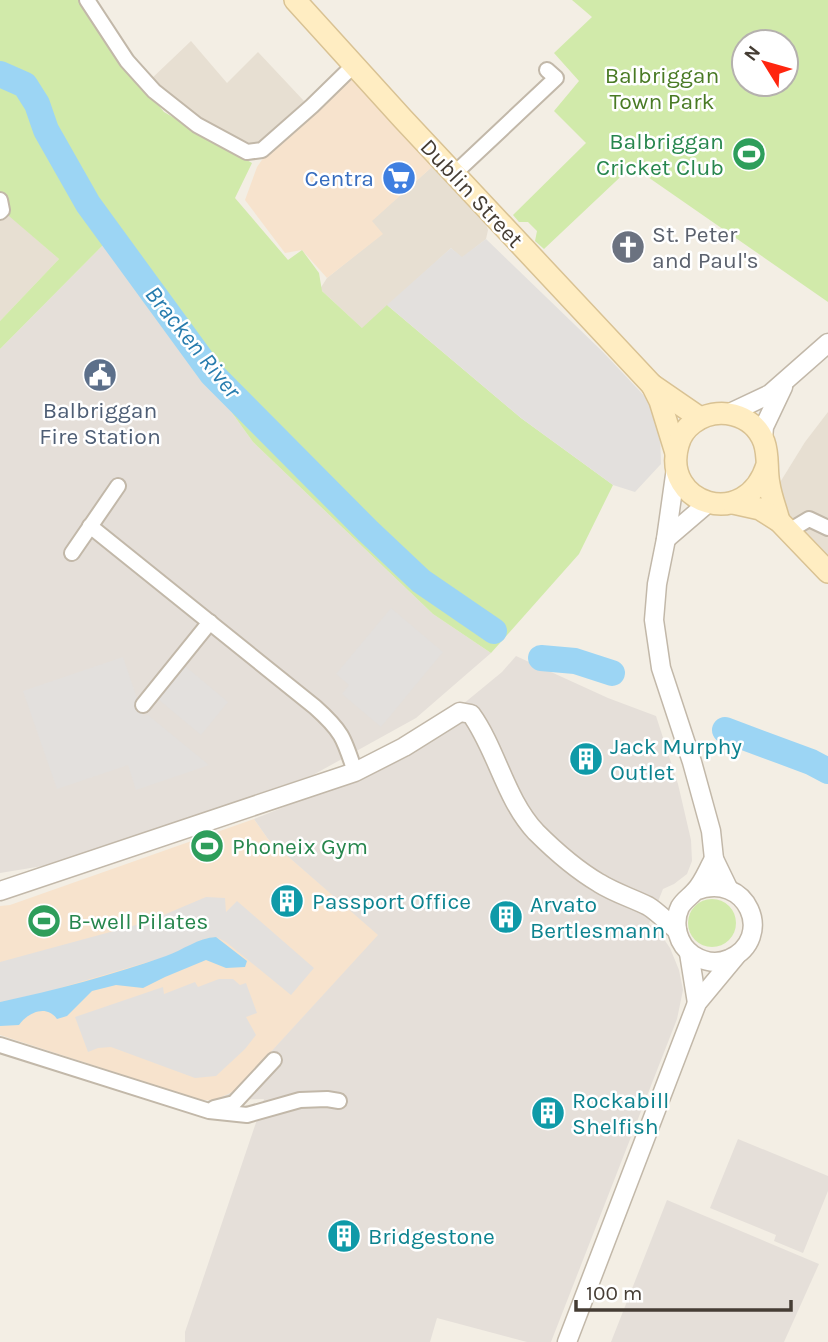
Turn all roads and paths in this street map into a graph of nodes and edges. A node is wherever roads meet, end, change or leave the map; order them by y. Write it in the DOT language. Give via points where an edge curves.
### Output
graph roads {
  1 [pos="87,0"];
  2 [pos="295,0"];
  3 [pos="354,65"];
  4 [pos="547,70"];
  5 [pos="454,174"];
  6 [pos="0,200"];
  7 [pos="0,212"];
  8 [pos="828,343"];
  9 [pos="786,381"];
  10 [pos="652,386"];
  11 [pos="730,413"];
  12 [pos="700,418"];
  13 [pos="763,439"];
  14 [pos="676,461"];
  15 [pos="766,466"];
  16 [pos="118,486"];
  17 [pos="708,503"];
  18 [pos="733,503"];
  19 [pos="90,526"];
  20 [pos="784,526"];
  21 [pos="828,528"];
  22 [pos="666,539"];
  23 [pos="72,553"];
  24 [pos="828,572"];
  25 [pos="210,622"];
  26 [pos="143,705"];
  27 [pos="355,772"];
  28 [pos="714,859"];
  29 [pos="728,888"];
  30 [pos="0,891"];
  31 [pos="691,895"];
  32 [pos="649,906"];
  33 [pos="677,930"];
  34 [pos="689,953"];
  35 [pos="736,956"];
  36 [pos="697,1003"];
  37 [pos="0,1045"];
  38 [pos="274,1060"];
  39 [pos="339,1101"];
  40 [pos="205,1110"];
  41 [pos="567,1342"];
  1 -- 3 [label="street" via="127,61 154,91 197,125 247,152 262,150"];
  2 -- 3 [label="main road, Dublin Street"];
  3 -- 5 [label="main road, Dublin Street"];
  4 -- 5 [label="street" via="555,78"];
  5 -- 10 [label="main road, Dublin Street"];
  6 -- 7 [label="street"];
  8 -- 9 [label="street"];
  9 -- 11 [label="street"];
  9 -- 13 [label="street"];
  10 -- 12 [label="main road, Dublin Street"];
  10 -- 14 [label="main road, Dublin Street"];
  11 -- 12 [label="main road"];
  11 -- 13 [label="main road" via="749,423"];
  12 -- 14 [label="main road" via="680,439"];
  13 -- 15 [label="main road"];
  14 -- 17 [label="main road" via="687,490"];
  14 -- 22 [label="street"];
  15 -- 18 [label="main road" via="755,489"];
  15 -- 20 [label="main road"];
  16 -- 19 [label="street"];
  17 -- 18 [label="main road"];
  17 -- 22 [label="street"];
  18 -- 20 [label="main road" via="760,509"];
  19 -- 23 [label="street"];
  19 -- 25 [label="street"];
  20 -- 21 [label="street" via="809,519"];
  20 -- 24 [label="main road"];
  22 -- 28 [label="street" via="654,620 662,668 711,831"];
  25 -- 26 [label="street"];
  25 -- 27 [label="street" via="337,727"];
  27 -- 30 [label="street"];
  27 -- 32 [label="street" via="449,717 471,714 511,794 535,830 598,883"];
  28 -- 29 [label="street"];
  28 -- 31 [label="street"];
  29 -- 31 [label="street" via="716,886"];
  29 -- 35 [label="street" via="747,903 752,914 750,937"];
  31 -- 32 [label="street"];
  31 -- 33 [label="street" via="677,917"];
  32 -- 33 [label="street"];
  33 -- 34 [label="street"];
  34 -- 35 [label="street" via="713,962"];
  34 -- 36 [label="street"];
  35 -- 36 [label="street"];
  36 -- 41 [label="street"];
  37 -- 40 [label="street"];
  38 -- 40 [label="street" via="234,1103"];
  39 -- 40 [label="street" via="300,1100 247,1115"];
}
